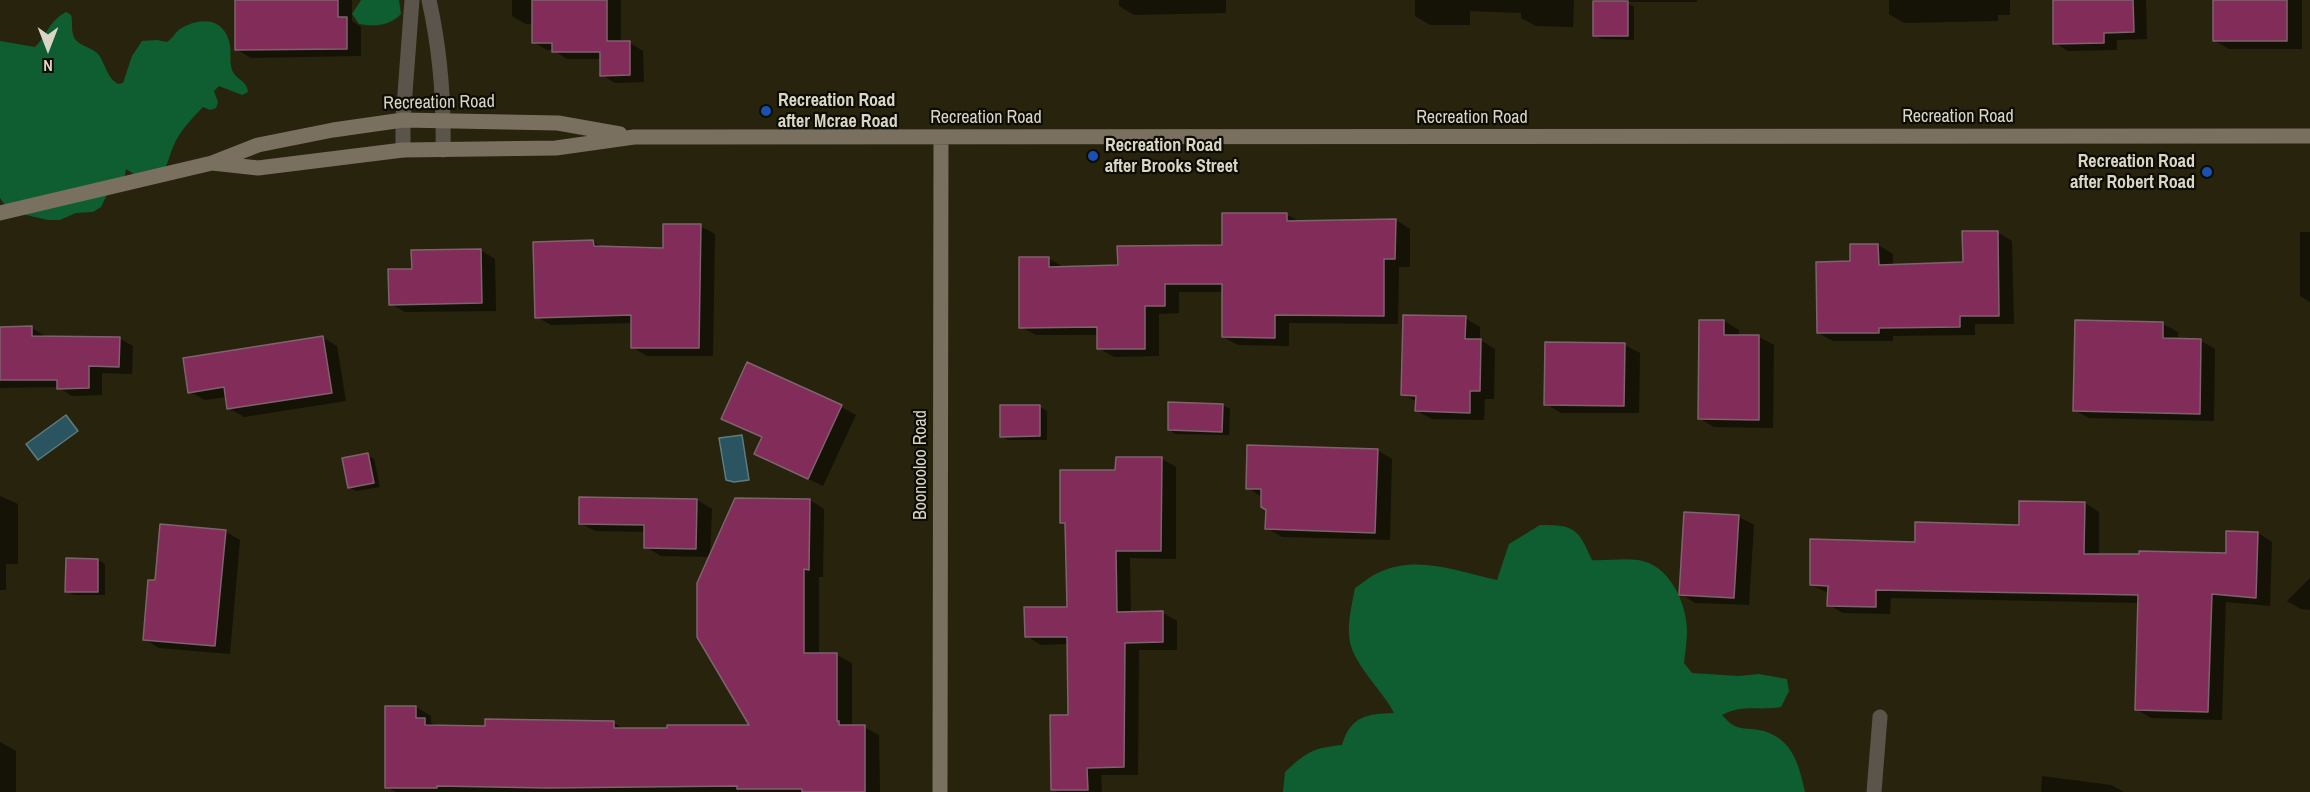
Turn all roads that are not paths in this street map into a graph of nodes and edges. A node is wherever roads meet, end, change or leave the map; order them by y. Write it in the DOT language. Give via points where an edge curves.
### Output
graph roads {
  1 [pos="412,0"];
  2 [pos="429,0"];
  3 [pos="403,120"];
  4 [pos="444,120"];
  5 [pos="2310,136"];
  6 [pos="634,137"];
  7 [pos="941,137"];
  8 [pos="403,150"];
  9 [pos="443,150"];
  10 [pos="212,163"];
  11 [pos="0,213"];
  12 [pos="1880,717"];
  13 [pos="940,792"];
  14 [pos="1874,792"];
  1 -- 3 [label="street"];
  2 -- 4 [label="street" via="437,34"];
  3 -- 4 [label="street, Recreation Road"];
  3 -- 8 [label="street"];
  3 -- 10 [label="street, Recreation Road" via="258,145"];
  4 -- 6 [label="street, Recreation Road" via="558,123"];
  4 -- 9 [label="street"];
  5 -- 7 [label="street, Recreation Road"];
  6 -- 7 [label="street, Recreation Road"];
  6 -- 9 [label="street, Recreation Road" via="556,148"];
  7 -- 13 [label="street, Boonooloo Road"];
  8 -- 9 [label="street, Recreation Road"];
  8 -- 10 [label="street, Recreation Road" via="258,168"];
  10 -- 11 [label="street, Recreation Road"];
  12 -- 14 [label="street"];
}
